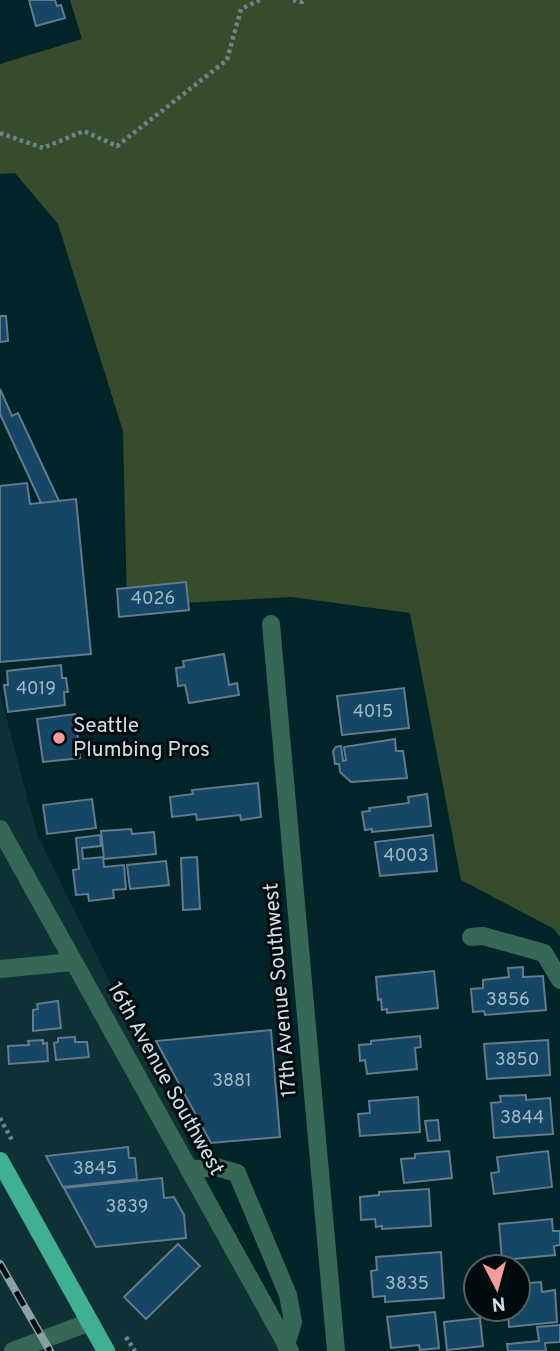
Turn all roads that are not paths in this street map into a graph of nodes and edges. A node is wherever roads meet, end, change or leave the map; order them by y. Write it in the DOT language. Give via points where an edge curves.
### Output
graph roads {
  1 [pos="271,624"];
  2 [pos="0,829"];
  3 [pos="471,937"];
  4 [pos="73,962"];
  5 [pos="0,969"];
  6 [pos="560,980"];
  7 [pos="0,1161"];
  8 [pos="189,1170"];
  9 [pos="90,1322"];
  10 [pos="288,1348"];
  11 [pos="0,1349"];
  12 [pos="12,1351"];
  13 [pos="107,1351"];
  14 [pos="336,1351"];
  1 -- 14 [label="street, 17th Avenue Southwest"];
  2 -- 4 [label="street, 16th Avenue Southwest"];
  3 -- 6 [label="street" via="483,936 544,953"];
  4 -- 5 [label="street"];
  4 -- 8 [label="street, 16th Avenue Southwest"];
  7 -- 9 [label="main road"];
  8 -- 10 [label="street, 16th Avenue Southwest"];
  8 -- 10 [label="street" via="216,1167 237,1173 288,1295 293,1322"];
  9 -- 12 [label="street"];
  9 -- 13 [label="main road"];
  11 -- 12 [label="street"];
}
